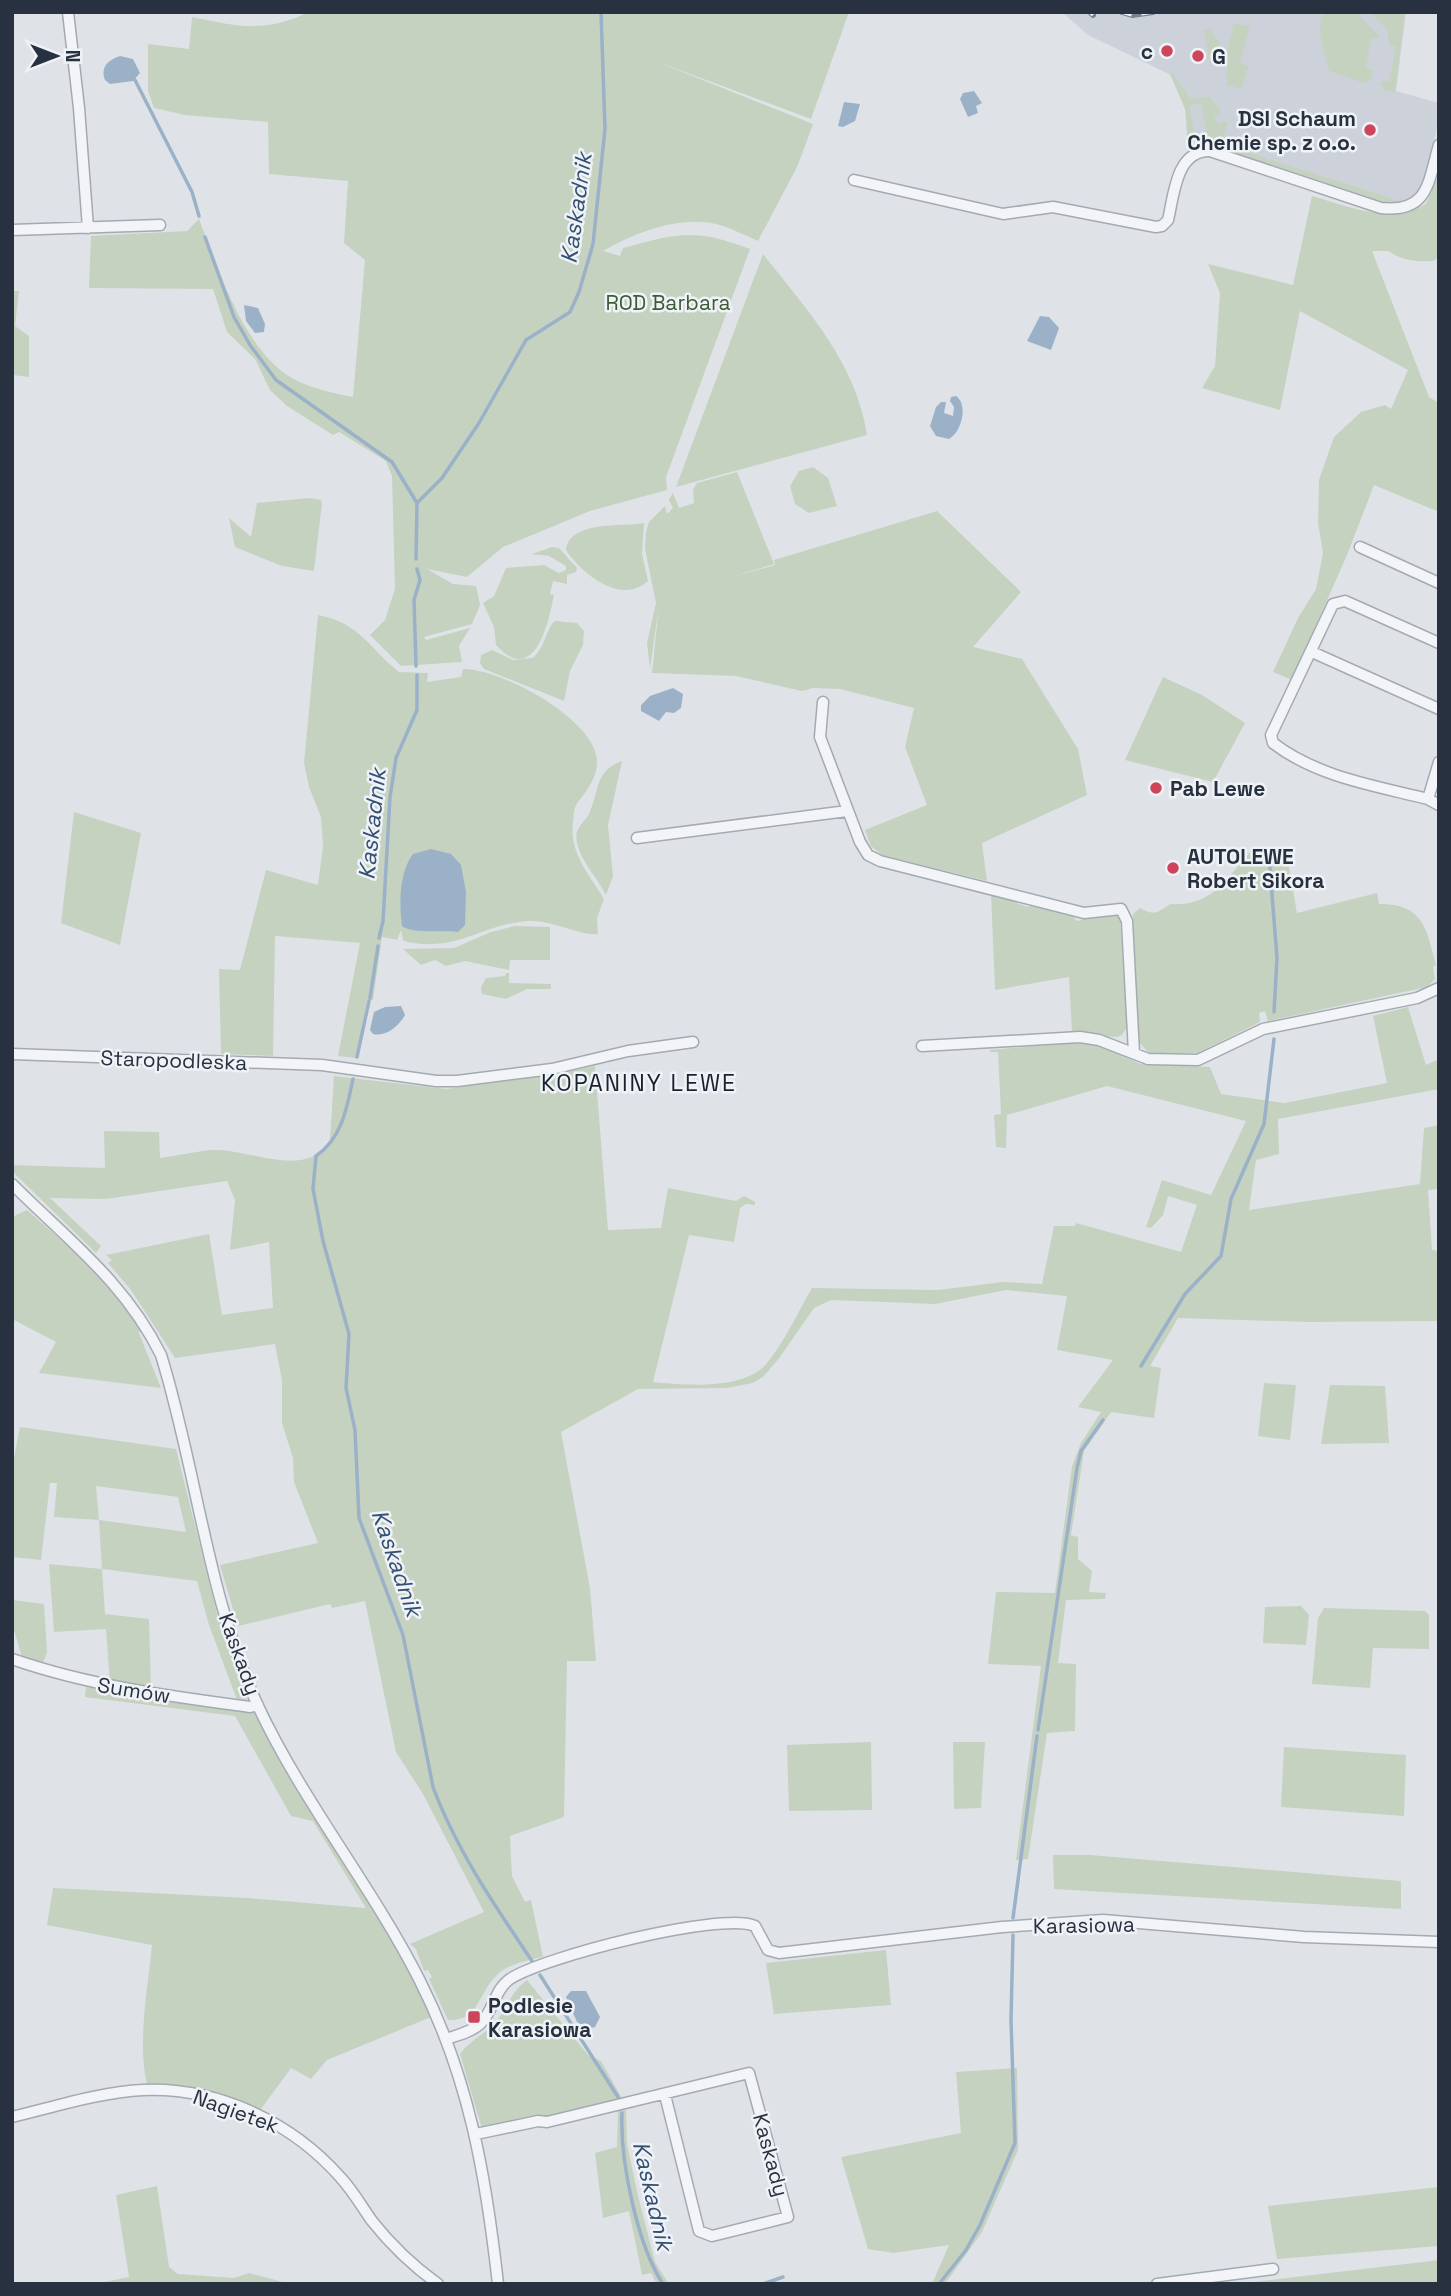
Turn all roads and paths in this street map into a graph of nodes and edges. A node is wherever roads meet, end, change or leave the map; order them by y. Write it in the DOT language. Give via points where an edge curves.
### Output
graph roads {
  1 [pos="68,12"];
  2 [pos="1439,145"];
  3 [pos="854,180"];
  4 [pos="160,225"];
  5 [pos="88,228"];
  6 [pos="12,230"];
  7 [pos="1360,547"];
  8 [pos="1439,583"];
  9 [pos="1439,643"];
  10 [pos="1312,652"];
  11 [pos="822,702"];
  12 [pos="1439,709"];
  13 [pos="1439,762"];
  14 [pos="1429,799"];
  15 [pos="1439,805"];
  16 [pos="847,811"];
  17 [pos="637,838"];
  18 [pos="1439,988"];
  19 [pos="693,1042"];
  20 [pos="922,1046"];
  21 [pos="1134,1053"];
  22 [pos="12,1054"];
  23 [pos="12,1184"];
  24 [pos="12,1659"];
  25 [pos="258,1705"];
  26 [pos="1439,1942"];
  27 [pos="446,2039"];
  28 [pos="665,2095"];
  29 [pos="12,2117"];
  30 [pos="476,2134"];
  31 [pos="1273,2269"];
  32 [pos="438,2284"];
  33 [pos="498,2284"];
  34 [pos="1157,2284"];
  1 -- 5 [label="street"];
  2 -- 3 [label="street" via="1421,198 1394,209 1210,151 1201,152 1182,166 1168,220 1156,227 1054,206 1003,214"];
  4 -- 5 [label="street"];
  5 -- 6 [label="street"];
  7 -- 8 [label="street"];
  9 -- 10 [label="street" via="1339,601 1333,604"];
  10 -- 12 [label="street"];
  10 -- 14 [label="street" via="1271,735 1273,743 1317,768"];
  11 -- 16 [label="street" via="820,737"];
  13 -- 14 [label="street"];
  14 -- 15 [label="street"];
  16 -- 17 [label="street"];
  16 -- 21 [label="street" via="868,855 880,861 1084,912 1121,909 1127,921"];
  18 -- 21 [label="street" via="1417,998 1263,1029 1198,1060 1159,1060"];
  19 -- 22 [label="street, Staropodleska" via="552,1069 457,1081 337,1066"];
  20 -- 21 [label="street" via="1080,1037"];
  23 -- 25 [label="street, Kaskady" via="114,1282 161,1355 222,1607"];
  24 -- 25 [label="street, Sumów" via="54,1675 122,1690"];
  25 -- 27 [label="street, Kaskady" via="296,1776 401,1945"];
  26 -- 27 [label="street, Karasiowa" via="1304,1937 1104,1920 772,1952 755,1926 746,1923 646,1933 510,1979 480,2025"];
  27 -- 30 [label="street, Kaskady"];
  28 -- 28 [label="street, Kaskady" via="749,2073 788,2217 712,2236 698,2231"];
  28 -- 30 [label="street, Kaskady"];
  29 -- 32 [label="street, Nagietek" via="140,2090 175,2090 245,2110 305,2142 343,2180 409,2261"];
  30 -- 33 [label="street, Kaskady"];
  31 -- 34 [label="street"];
}
